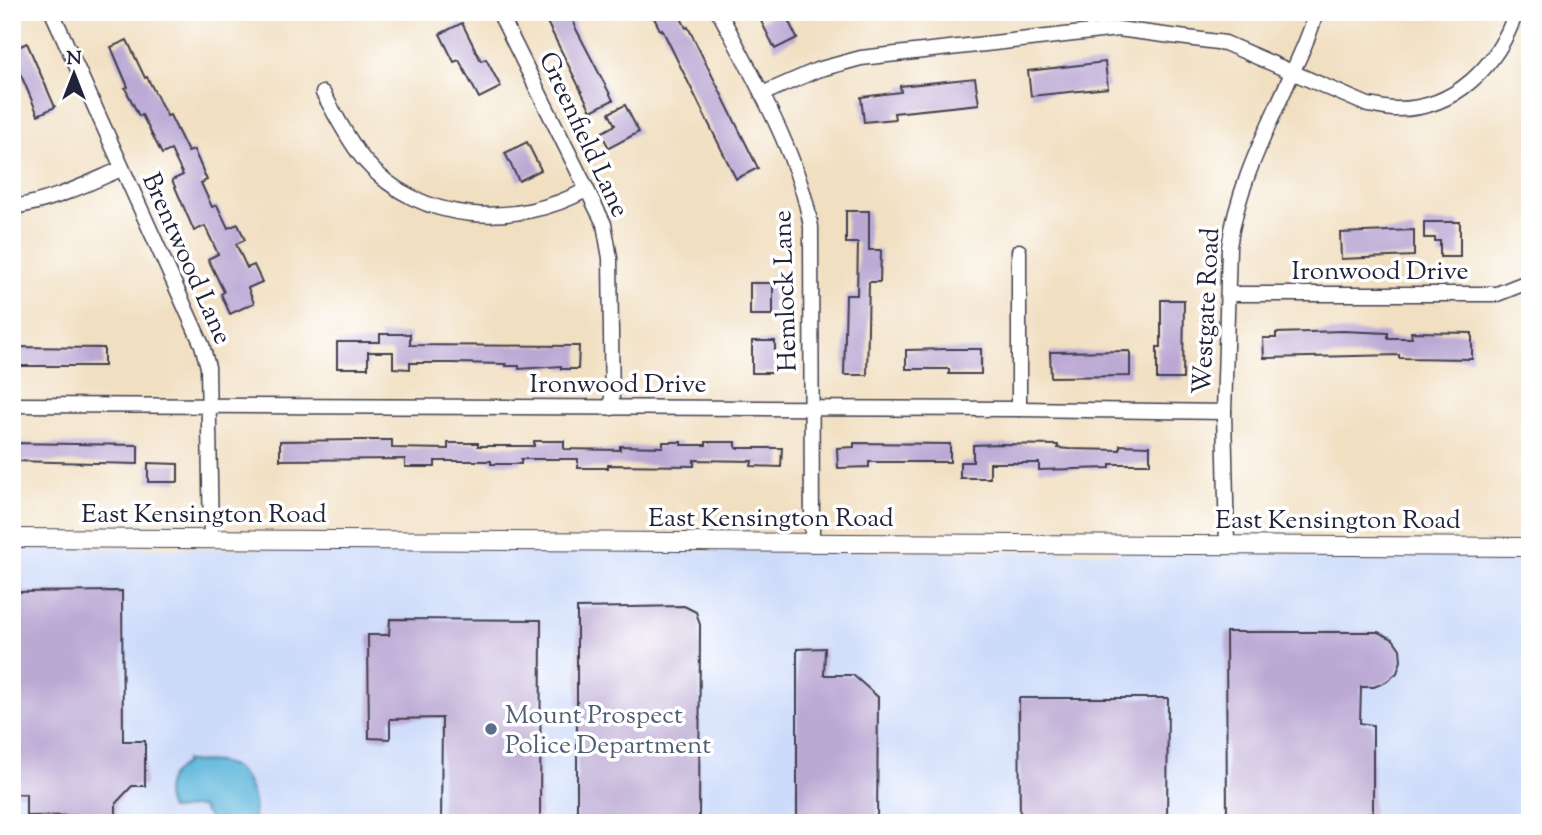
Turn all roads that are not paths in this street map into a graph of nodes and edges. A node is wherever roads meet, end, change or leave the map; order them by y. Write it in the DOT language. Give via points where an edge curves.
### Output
graph roads {
  1 [pos="52,12"];
  2 [pos="499,12"];
  3 [pos="719,12"];
  4 [pos="1316,12"];
  5 [pos="1516,12"];
  6 [pos="1293,72"];
  7 [pos="323,93"];
  8 [pos="762,94"];
  9 [pos="121,169"];
  10 [pos="586,190"];
  11 [pos="12,207"];
  12 [pos="1019,251"];
  13 [pos="1530,281"];
  14 [pos="1228,294"];
  15 [pos="12,405"];
  16 [pos="209,407"];
  17 [pos="612,408"];
  18 [pos="813,409"];
  19 [pos="1019,409"];
  20 [pos="1224,412"];
  21 [pos="12,538"];
  22 [pos="211,539"];
  23 [pos="812,544"];
  24 [pos="1227,545"];
  25 [pos="1530,547"];
  1 -- 9 [label="street, Brentwood Lane"];
  2 -- 10 [label="street, Greenfield Lane"];
  3 -- 8 [label="street, Hemlock Lane"];
  4 -- 6 [label="street, Westgate Road"];
  5 -- 6 [label="street" via="1492,61 1459,91 1416,108 1368,105"];
  6 -- 8 [label="street" via="1225,43 1118,29 861,58 817,70"];
  6 -- 14 [label="street, Westgate Road" via="1240,192 1228,247"];
  7 -- 10 [label="street" via="366,162 419,200 483,216 508,215 548,208"];
  8 -- 18 [label="street, Hemlock Lane" via="809,210"];
  9 -- 11 [label="street" via="61,195"];
  9 -- 16 [label="street, Brentwood Lane" via="202,345"];
  10 -- 17 [label="street, Greenfield Lane" via="604,224 610,258"];
  12 -- 19 [label="street"];
  13 -- 14 [label="street, Ironwood Drive" via="1497,294"];
  14 -- 20 [label="street, Westgate Road"];
  15 -- 16 [label="street, Ironwood Drive"];
  16 -- 17 [label="street, Ironwood Drive"];
  16 -- 22 [label="street, Brentwood Lane"];
  17 -- 18 [label="street, Ironwood Drive"];
  18 -- 19 [label="street, Ironwood Drive"];
  18 -- 23 [label="street, Hemlock Lane"];
  19 -- 20 [label="street, Ironwood Drive"];
  20 -- 24 [label="street, Westgate Road"];
  21 -- 22 [label="main road, East Kensington Road"];
  22 -- 23 [label="main road, East Kensington Road"];
  23 -- 24 [label="main road, East Kensington Road"];
  24 -- 25 [label="main road, East Kensington Road"];
}
